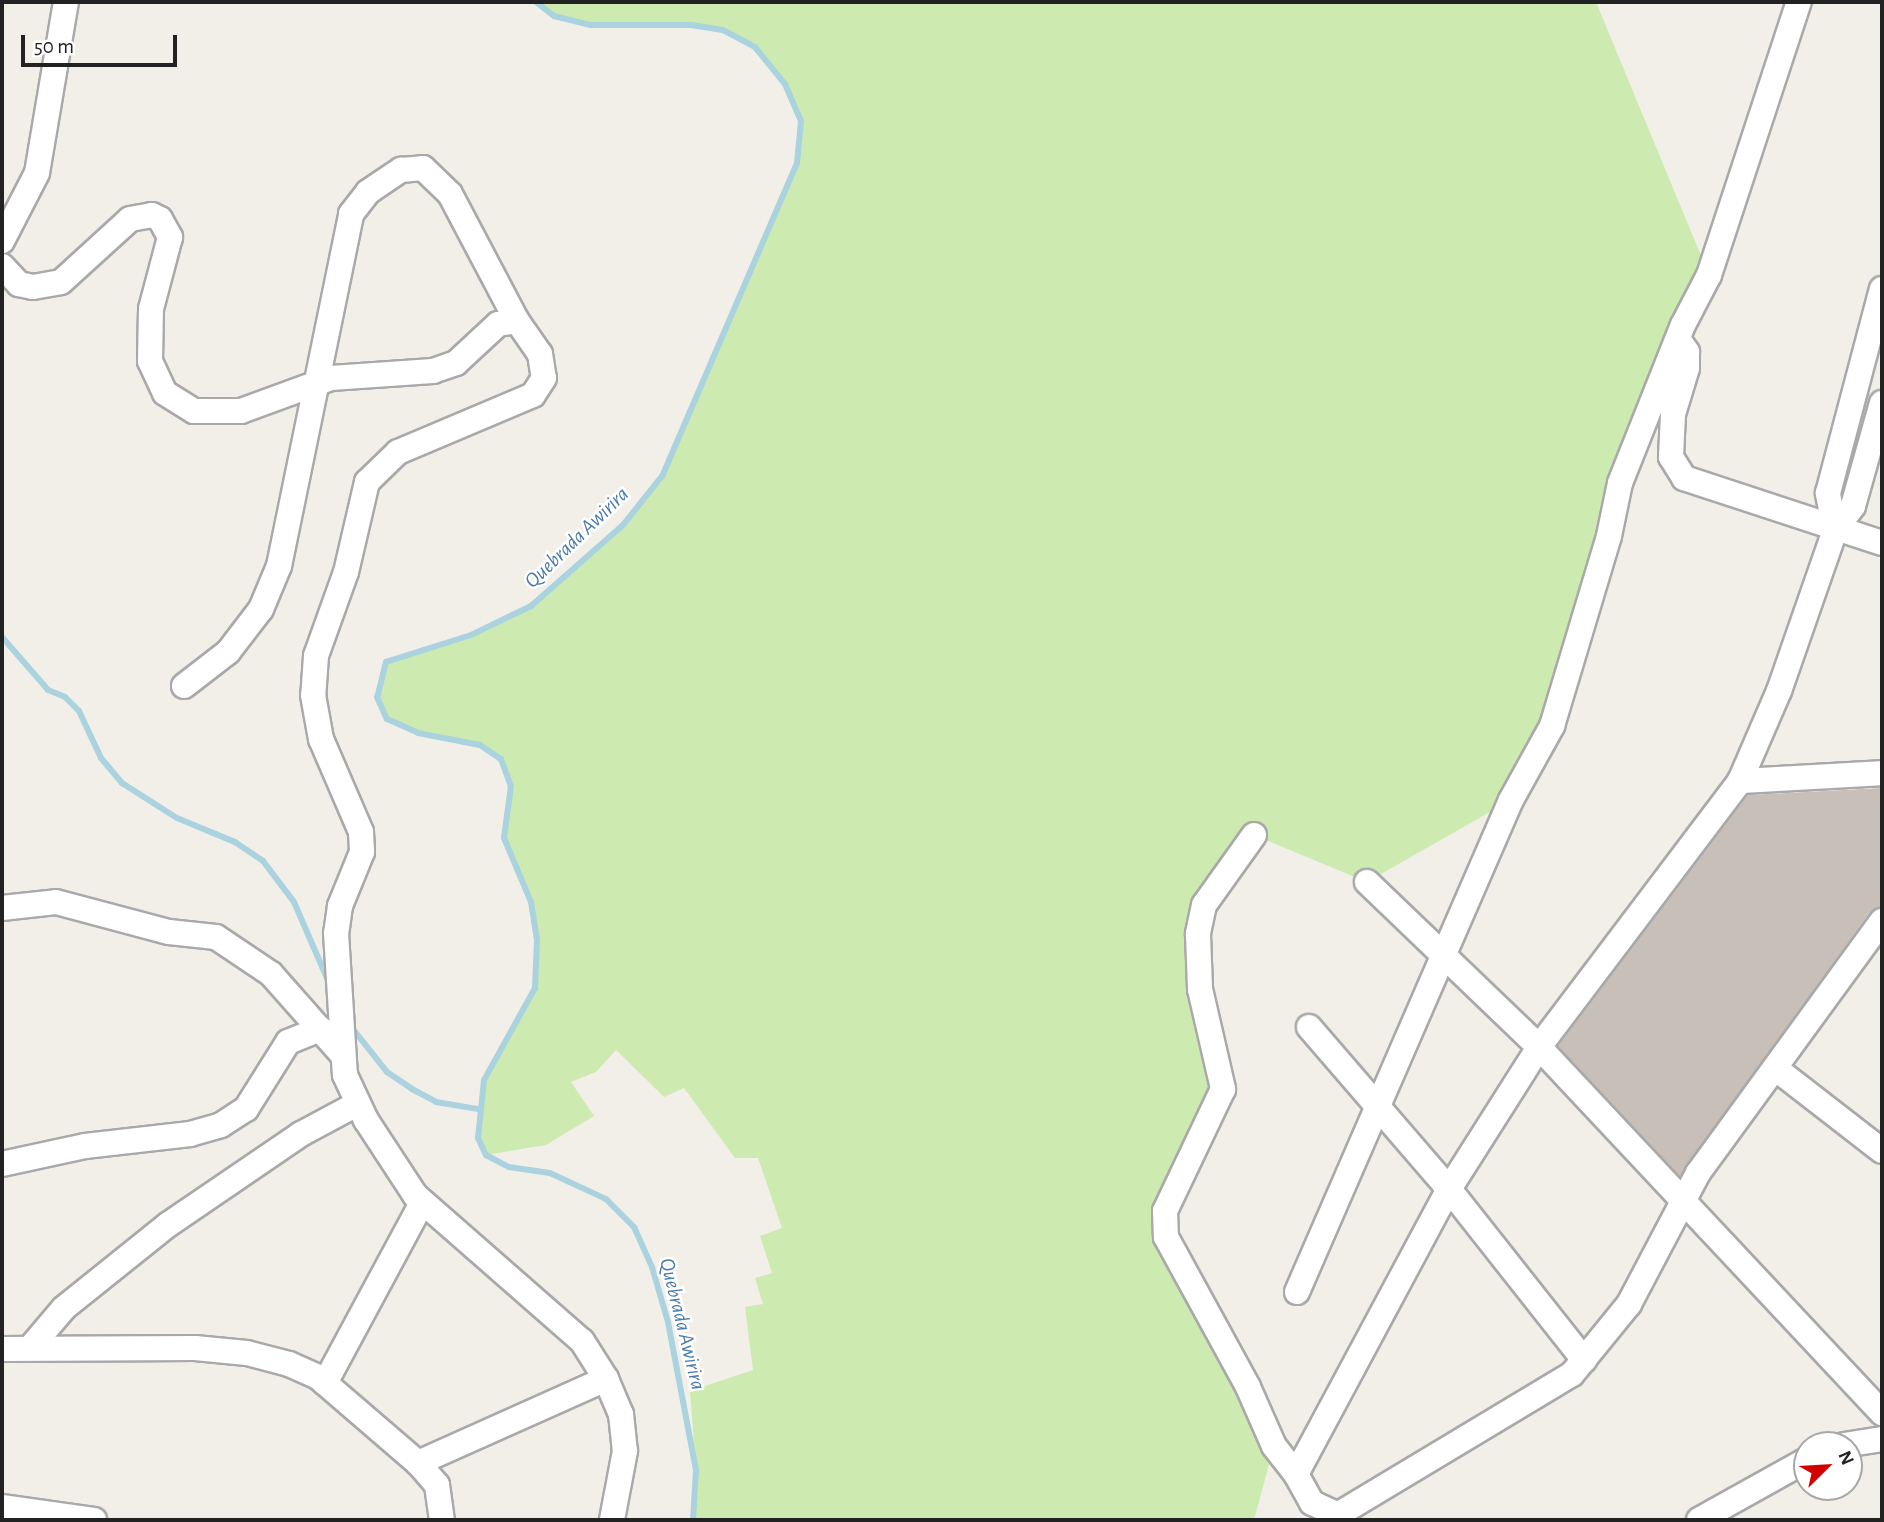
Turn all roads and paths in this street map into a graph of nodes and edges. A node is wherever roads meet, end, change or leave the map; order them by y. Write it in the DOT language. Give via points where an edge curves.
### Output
graph roads {
  1 [pos="66,2"];
  2 [pos="1798,2"];
  3 [pos="2,241"];
  4 [pos="2,265"];
  5 [pos="1882,289"];
  6 [pos="517,321"];
  7 [pos="1678,339"];
  8 [pos="320,382"];
  9 [pos="1882,403"];
  10 [pos="1835,530"];
  11 [pos="1882,543"];
  12 [pos="184,686"];
  13 [pos="1882,773"];
  14 [pos="1740,781"];
  15 [pos="1254,835"];
  16 [pos="1367,882"];
  17 [pos="2,908"];
  18 [pos="1882,921"];
  19 [pos="1442,958"];
  20 [pos="1309,1027"];
  21 [pos="320,1029"];
  22 [pos="1539,1047"];
  23 [pos="341,1053"];
  24 [pos="1775,1068"];
  25 [pos="357,1104"];
  26 [pos="1377,1106"];
  27 [pos="1882,1151"];
  28 [pos="2,1164"];
  29 [pos="1449,1189"];
  30 [pos="1684,1199"];
  31 [pos="422,1203"];
  32 [pos="1297,1292"];
  33 [pos="30,1348"];
  34 [pos="2,1349"];
  35 [pos="1584,1360"];
  36 [pos="606,1379"];
  37 [pos="325,1383"];
  38 [pos="1882,1413"];
  39 [pos="1882,1439"];
  40 [pos="1863,1442"];
  41 [pos="418,1463"];
  42 [pos="1793,1468"];
  43 [pos="1296,1474"];
  44 [pos="2,1507"];
  45 [pos="1334,1518"];
  46 [pos="94,1520"];
  47 [pos="442,1520"];
  48 [pos="612,1520"];
  49 [pos="1699,1520"];
  1 -- 3 [label="street" via="37,173"];
  2 -- 7 [label="street" via="1709,275"];
  4 -- 8 [label="street" via="19,284 33,287 61,282 130,219 152,215 166,225 170,237 147,337 150,361 165,393 194,411 228,412"];
  5 -- 10 [label="street" via="1828,493"];
  6 -- 8 [label="street" via="498,324 456,363 433,372"];
  6 -- 8 [label="street" via="450,194 423,168 401,170 368,192 351,215"];
  6 -- 23 [label="street" via="540,354 544,368 539,388 522,401 398,452 377,468 359,500 346,572 316,656 315,714 321,739 356,814 362,852 340,906 336,933"];
  7 -- 10 [label="street" via="1688,352 1673,414 1671,457 1684,478"];
  7 -- 19 [label="street" via="1620,483 1609,536 1552,726 1511,800"];
  8 -- 12 [label="street" via="279,566 261,609 228,652"];
  9 -- 10 [label="street" via="1853,506"];
  10 -- 11 [label="street"];
  10 -- 14 [label="street" via="1779,691"];
  13 -- 14 [label="street"];
  14 -- 22 [label="street"];
  15 -- 43 [label="street" via="1204,905 1198,934 1200,989 1223,1089 1165,1212 1166,1237 1248,1387 1274,1446"];
  16 -- 19 [label="street"];
  17 -- 21 [label="street" via="56,902 169,932 216,937 271,974"];
  18 -- 24 [label="street"];
  19 -- 22 [label="street"];
  19 -- 26 [label="street"];
  20 -- 26 [label="street"];
  21 -- 23 [label="street"];
  21 -- 28 [label="street" via="288,1042 246,1109 221,1125 190,1135 85,1146"];
  22 -- 29 [label="street"];
  22 -- 30 [label="street"];
  23 -- 25 [label="street"];
  24 -- 27 [label="street"];
  24 -- 30 [label="street"];
  25 -- 31 [label="street"];
  25 -- 33 [label="street" via="301,1135 169,1224 64,1308"];
  26 -- 29 [label="street"];
  26 -- 32 [label="street"];
  29 -- 35 [label="street"];
  29 -- 43 [label="street"];
  30 -- 35 [label="street" via="1629,1304"];
  30 -- 38 [label="street"];
  31 -- 36 [label="street" via="582,1341"];
  31 -- 37 [label="street"];
  33 -- 34 [label="street"];
  33 -- 37 [label="street" via="195,1348 247,1353 289,1364"];
  35 -- 45 [label="street" via="1572,1374"];
  36 -- 41 [label="street"];
  36 -- 48 [label="street" via="621,1414 625,1451"];
  37 -- 41 [label="street"];
  39 -- 40 [label="street"];
  41 -- 47 [label="street" via="437,1485"];
  42 -- 49 [label="street"];
  43 -- 45 [label="street" via="1312,1503"];
  44 -- 46 [label="street"];
}
